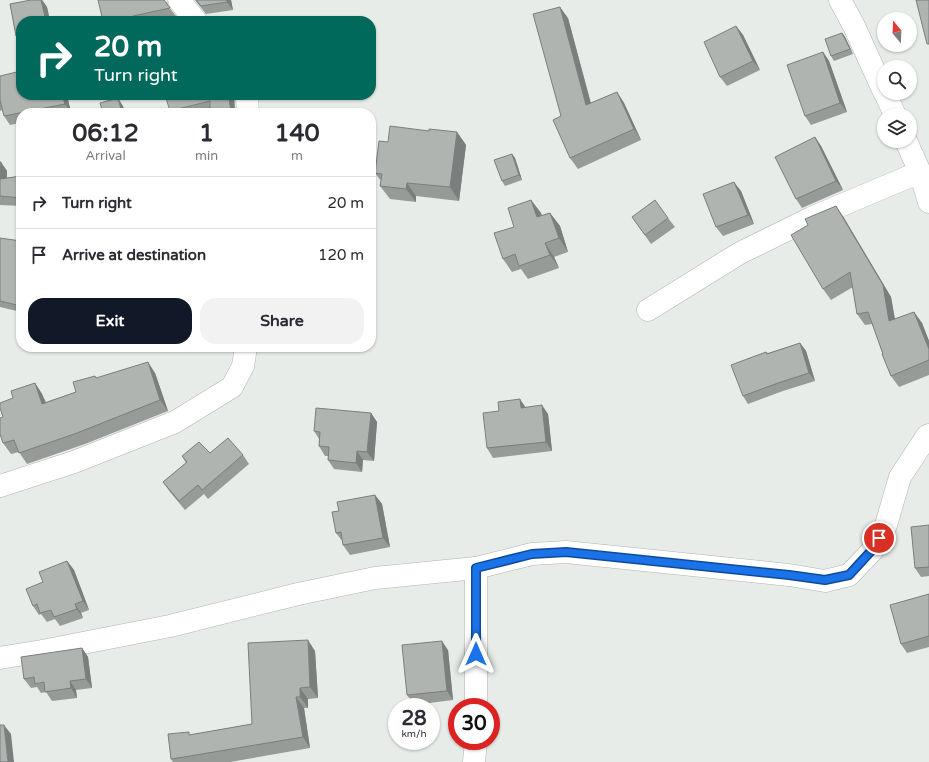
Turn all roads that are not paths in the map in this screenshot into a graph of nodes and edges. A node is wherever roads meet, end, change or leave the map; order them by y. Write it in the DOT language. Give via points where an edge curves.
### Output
graph roads {
  1 [pos="179,0"];
  2 [pos="840,0"];
  3 [pos="192,16"];
  4 [pos="877,77"];
  5 [pos="909,148"];
  6 [pos="920,172"];
  7 [pos="929,202"];
  8 [pos="648,310"];
  9 [pos="245,352"];
  10 [pos="929,435"];
  11 [pos="0,486"];
  12 [pos="476,568"];
  13 [pos="0,658"];
  14 [pos="476,698"];
  15 [pos="475,750"];
  16 [pos="474,762"];
  1 -- 3 [label="street"];
  2 -- 4 [label="street"];
  5 -- 6 [label="street"];
  6 -- 7 [label="street"];
  6 -- 8 [label="street" via="811,218 740,253"];
  9 -- 11 [label="street" via="244,366 232,387 175,422 74,462"];
  10 -- 12 [label="street" via="900,477 886,525 872,550 849,575 825,580 566,552 532,554"];
  12 -- 13 [label="street" via="375,578 170,626"];
  12 -- 14 [label="street"];
  15 -- 16 [label="street"];
}
